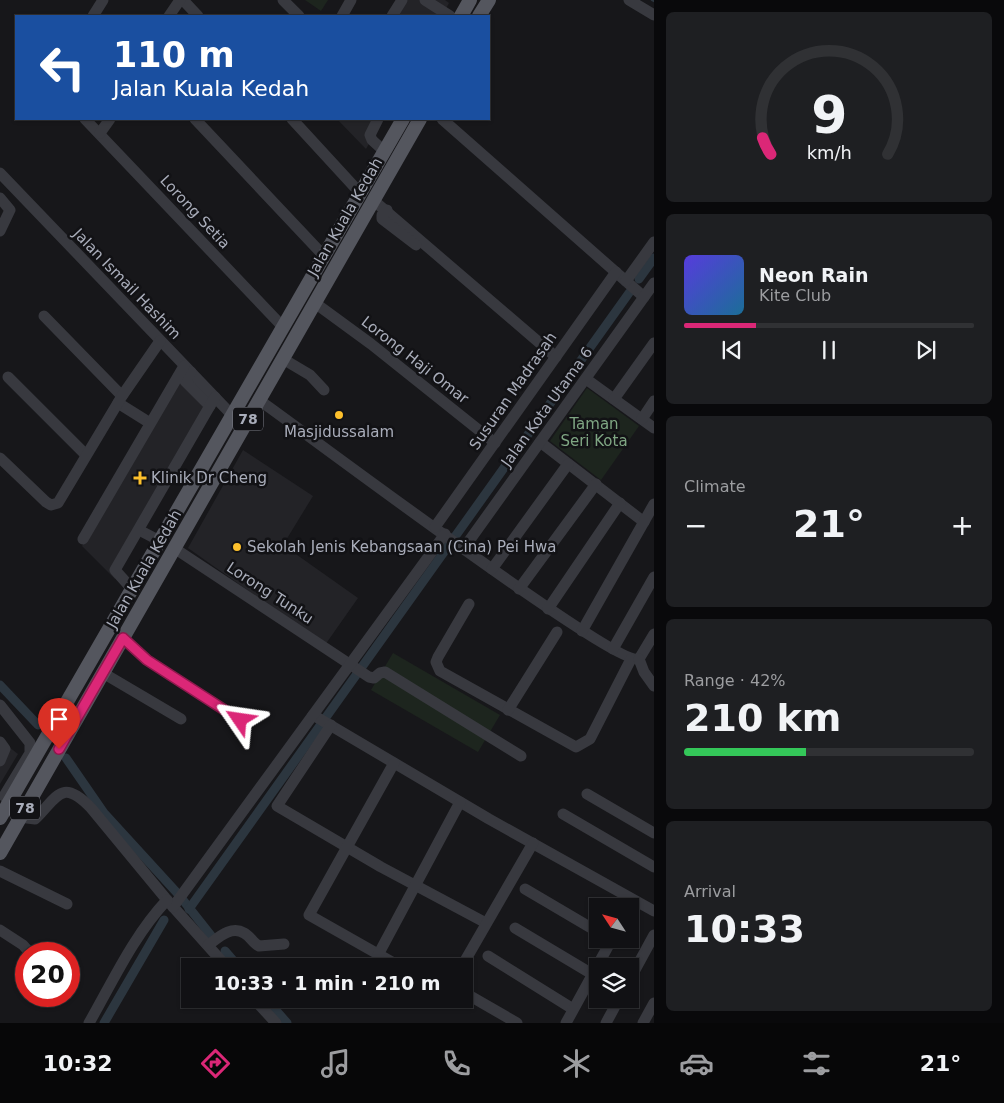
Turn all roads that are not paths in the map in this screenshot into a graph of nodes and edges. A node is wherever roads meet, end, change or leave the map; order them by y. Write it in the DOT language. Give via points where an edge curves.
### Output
graph roads {
  1 [pos="103,0"];
  2 [pos="181,0"];
  3 [pos="283,0"];
  4 [pos="351,0"];
  5 [pos="402,0"];
  6 [pos="425,0"];
  7 [pos="470,0"];
  8 [pos="489,0"];
  9 [pos="629,0"];
  10 [pos="443,14"];
  11 [pos="94,15"];
  12 [pos="170,15"];
  13 [pos="197,15"];
  14 [pos="298,15"];
  15 [pos="343,15"];
  16 [pos="393,15"];
  17 [pos="462,15"];
  18 [pos="480,15"];
  19 [pos="654,15"];
  20 [pos="85,120"];
  21 [pos="109,120"];
  22 [pos="196,120"];
  23 [pos="293,120"];
  24 [pos="378,120"];
  25 [pos="402,120"];
  26 [pos="419,120"];
  27 [pos="443,120"];
  28 [pos="100,133"];
  29 [pos="384,151"];
  30 [pos="0,173"];
  31 [pos="366,196"];
  32 [pos="0,198"];
  33 [pos="387,210"];
  34 [pos="0,231"];
  35 [pos="654,242"];
  36 [pos="424,251"];
  37 [pos="324,256"];
  38 [pos="616,272"];
  39 [pos="626,281"];
  40 [pos="654,283"];
  41 [pos="644,297"];
  42 [pos="315,303"];
  43 [pos="44,316"];
  44 [pos="283,327"];
  45 [pos="160,341"];
  46 [pos="654,343"];
  47 [pos="556,357"];
  48 [pos="283,359"];
  49 [pos="187,369"];
  50 [pos="8,377"];
  51 [pos="586,379"];
  52 [pos="324,390"];
  53 [pos="614,399"];
  54 [pos="120,400"];
  55 [pos="259,400"];
  56 [pos="654,401"];
  57 [pos="212,402"];
  58 [pos="232,415"];
  59 [pos="642,419"];
  60 [pos="150,423"];
  61 [pos="654,428"];
  62 [pos="495,442"];
  63 [pos="540,442"];
  64 [pos="86,455"];
  65 [pos="0,458"];
  66 [pos="568,464"];
  67 [pos="596,484"];
  68 [pos="620,503"];
  69 [pos="654,504"];
  70 [pos="644,522"];
  71 [pos="139,530"];
  72 [pos="450,538"];
  73 [pos="83,539"];
  74 [pos="160,542"];
  75 [pos="174,548"];
  76 [pos="492,569"];
  77 [pos="654,577"];
  78 [pos="132,589"];
  79 [pos="519,589"];
  80 [pos="469,604"];
  81 [pos="548,609"];
  82 [pos="582,631"];
  83 [pos="557,632"];
  84 [pos="654,634"];
  85 [pos="123,638"];
  86 [pos="613,649"];
  87 [pos="635,659"];
  88 [pos="353,666"];
  89 [pos="103,673"];
  90 [pos="654,686"];
  91 [pos="0,705"];
  92 [pos="508,710"];
  93 [pos="181,719"];
  94 [pos="240,720"];
  95 [pos="323,721"];
  96 [pos="1,743"];
  97 [pos="521,756"];
  98 [pos="0,761"];
  99 [pos="394,763"];
  100 [pos="587,794"];
  101 [pos="9,802"];
  102 [pos="460,802"];
  103 [pos="563,814"];
  104 [pos="19,817"];
  105 [pos="0,818"];
  106 [pos="654,833"];
  107 [pos="533,844"];
  108 [pos="347,847"];
  109 [pos="0,853"];
  110 [pos="654,868"];
  111 [pos="0,871"];
  112 [pos="415,886"];
  113 [pos="526,889"];
  114 [pos="623,898"];
  115 [pos="172,900"];
  116 [pos="68,904"];
  117 [pos="639,906"];
  118 [pos="654,912"];
  119 [pos="486,923"];
  120 [pos="589,927"];
  121 [pos="514,928"];
  122 [pos="0,930"];
  123 [pos="654,935"];
  124 [pos="18,942"];
  125 [pos="284,944"];
  126 [pos="208,945"];
  127 [pos="378,954"];
  128 [pos="488,956"];
  129 [pos="219,958"];
  130 [pos="385,958"];
  131 [pos="466,958"];
  132 [pos="639,962"];
  133 [pos="589,972"];
  134 [pos="589,980"];
  135 [pos="473,998"];
  136 [pos="654,1003"];
  137 [pos="262,1008"];
  138 [pos="614,1008"];
  139 [pos="573,1010"];
  140 [pos="89,1023"];
  141 [pos="276,1023"];
  142 [pos="517,1023"];
  143 [pos="566,1023"];
  144 [pos="606,1023"];
  145 [pos="643,1023"];
  1 -- 11 [label="street"];
  2 -- 12 [label="street"];
  2 -- 13 [label="street"];
  3 -- 14 [label="street"];
  4 -- 15 [label="street"];
  5 -- 16 [label="street"];
  6 -- 10 [label="street"];
  7 -- 17 [label="main road"];
  8 -- 18 [label="main road"];
  9 -- 19 [label="street"];
  20 -- 28 [label="street, Lorong Setia"];
  21 -- 28 [label="street"];
  22 -- 37 [label="street"];
  23 -- 31 [label="street"];
  24 -- 29 [label="street" via="370,135"];
  25 -- 29 [label="main road, Jalan Kuala Kedah / 78"];
  26 -- 31 [label="main road, Jalan Kuala Kedah / 78"];
  27 -- 38 [label="street"];
  28 -- 44 [label="street, Lorong Setia"];
  29 -- 31 [label="main road, Jalan Kuala Kedah / 78"];
  30 -- 45 [label="street, Jalan Ismail Hashim"];
  31 -- 33 [label="street"];
  31 -- 37 [label="main road, Jalan Kuala Kedah / 78"];
  31 -- 42 [label="main road, Jalan Kuala Kedah / 78"];
  32 -- 34 [label="street" via="10,210"];
  33 -- 36 [label="street" via="382,219"];
  33 -- 47 [label="street"];
  35 -- 39 [label="street"];
  37 -- 44 [label="main road, Jalan Kuala Kedah / 78"];
  38 -- 39 [label="street"];
  38 -- 47 [label="street, Susuran Madrasah"];
  39 -- 41 [label="street"];
  40 -- 41 [label="street, Jalan Kota Utama 6"];
  41 -- 51 [label="street, Jalan Kota Utama 6"];
  42 -- 48 [label="main road, Jalan Kuala Kedah / 78"];
  42 -- 62 [label="street, Lorong Haji Omar"];
  43 -- 54 [label="street"];
  44 -- 58 [label="main road, Jalan Kuala Kedah / 78"];
  45 -- 49 [label="street, Jalan Ismail Hashim"];
  45 -- 54 [label="street"];
  46 -- 53 [label="street"];
  47 -- 62 [label="street, Susuran Madrasah"];
  48 -- 52 [label="street" via="310,375"];
  48 -- 55 [label="main road, Jalan Kuala Kedah / 78"];
  49 -- 57 [label="street, Jalan Ismail Hashim"];
  49 -- 60 [label="street"];
  50 -- 64 [label="street"];
  51 -- 53 [label="street"];
  51 -- 63 [label="street, Jalan Kota Utama 6"];
  53 -- 59 [label="street"];
  54 -- 60 [label="street"];
  54 -- 64 [label="street"];
  55 -- 72 [label="street"];
  55 -- 75 [label="main road, Jalan Kuala Kedah / 78"];
  56 -- 59 [label="street"];
  57 -- 58 [label="street, Jalan Ismail Hashim"];
  57 -- 71 [label="street"];
  58 -- 74 [label="main road, Jalan Kuala Kedah / 78"];
  59 -- 61 [label="street"];
  60 -- 73 [label="street"];
  62 -- 72 [label="street, Susuran Madrasah"];
  63 -- 66 [label="street"];
  63 -- 72 [label="street, Jalan Kota Utama 6"];
  64 -- 65 [label="street" via="58,503 51,505"];
  66 -- 67 [label="street"];
  66 -- 76 [label="street"];
  67 -- 68 [label="street"];
  67 -- 79 [label="street"];
  68 -- 70 [label="street"];
  68 -- 81 [label="street"];
  69 -- 70 [label="street"];
  70 -- 82 [label="street"];
  71 -- 74 [label="street"];
  71 -- 78 [label="street" via="115,570"];
  72 -- 76 [label="street"];
  72 -- 88 [label="street"];
  74 -- 78 [label="main road, Jalan Kuala Kedah / 78"];
  75 -- 85 [label="main road, Jalan Kuala Kedah / 78"];
  75 -- 88 [label="street, Lorong Tunku"];
  76 -- 79 [label="street"];
  77 -- 86 [label="street"];
  78 -- 101 [label="main road, Jalan Kuala Kedah / 78"];
  79 -- 81 [label="street"];
  80 -- 92 [label="street" via="438,657 437,666 440,671"];
  81 -- 82 [label="street"];
  82 -- 86 [label="street"];
  83 -- 92 [label="street"];
  84 -- 87 [label="street"];
  85 -- 89 [label="main road, Jalan Kuala Kedah / 78"];
  85 -- 94 [label="street" via="147,660"];
  86 -- 87 [label="street"];
  87 -- 90 [label="street"];
  87 -- 92 [label="street" via="590,739 583,745 576,747 565,742"];
  88 -- 95 [label="street"];
  88 -- 97 [label="street, Lorong Tunku" via="374,678 385,672"];
  89 -- 93 [label="street"];
  89 -- 104 [label="main road, Jalan Kuala Kedah / 78"];
  91 -- 101 [label="street" via="31,748 4,796"];
  95 -- 99 [label="street"];
  95 -- 108 [label="street" via="277,806"];
  95 -- 115 [label="street"];
  96 -- 98 [label="street" via="5,749"];
  99 -- 102 [label="street"];
  99 -- 108 [label="street"];
  100 -- 106 [label="street"];
  101 -- 105 [label="main road, Jalan Kuala Kedah / 78"];
  102 -- 107 [label="street"];
  102 -- 112 [label="street"];
  103 -- 110 [label="street"];
  104 -- 109 [label="main road, Jalan Kuala Kedah / 78"];
  104 -- 115 [label="street" via="35,819 61,792 78,796"];
  107 -- 114 [label="street"];
  107 -- 119 [label="street"];
  108 -- 112 [label="street"];
  108 -- 127 [label="street" via="309,915"];
  111 -- 116 [label="street"];
  112 -- 119 [label="street"];
  112 -- 127 [label="street"];
  113 -- 120 [label="street"];
  115 -- 126 [label="street"];
  115 -- 140 [label="street" via="152,916"];
  117 -- 118 [label="street"];
  119 -- 131 [label="street"];
  121 -- 133 [label="street"];
  122 -- 124 [label="street"];
  123 -- 132 [label="street"];
  125 -- 126 [label="street" via="259,946 238,930 230,931"];
  126 -- 129 [label="street"];
  127 -- 130 [label="street"];
  128 -- 139 [label="street"];
  134 -- 139 [label="street"];
  135 -- 142 [label="street"];
  136 -- 145 [label="street"];
  137 -- 141 [label="street"];
  138 -- 144 [label="street"];
  139 -- 143 [label="street"];
}
